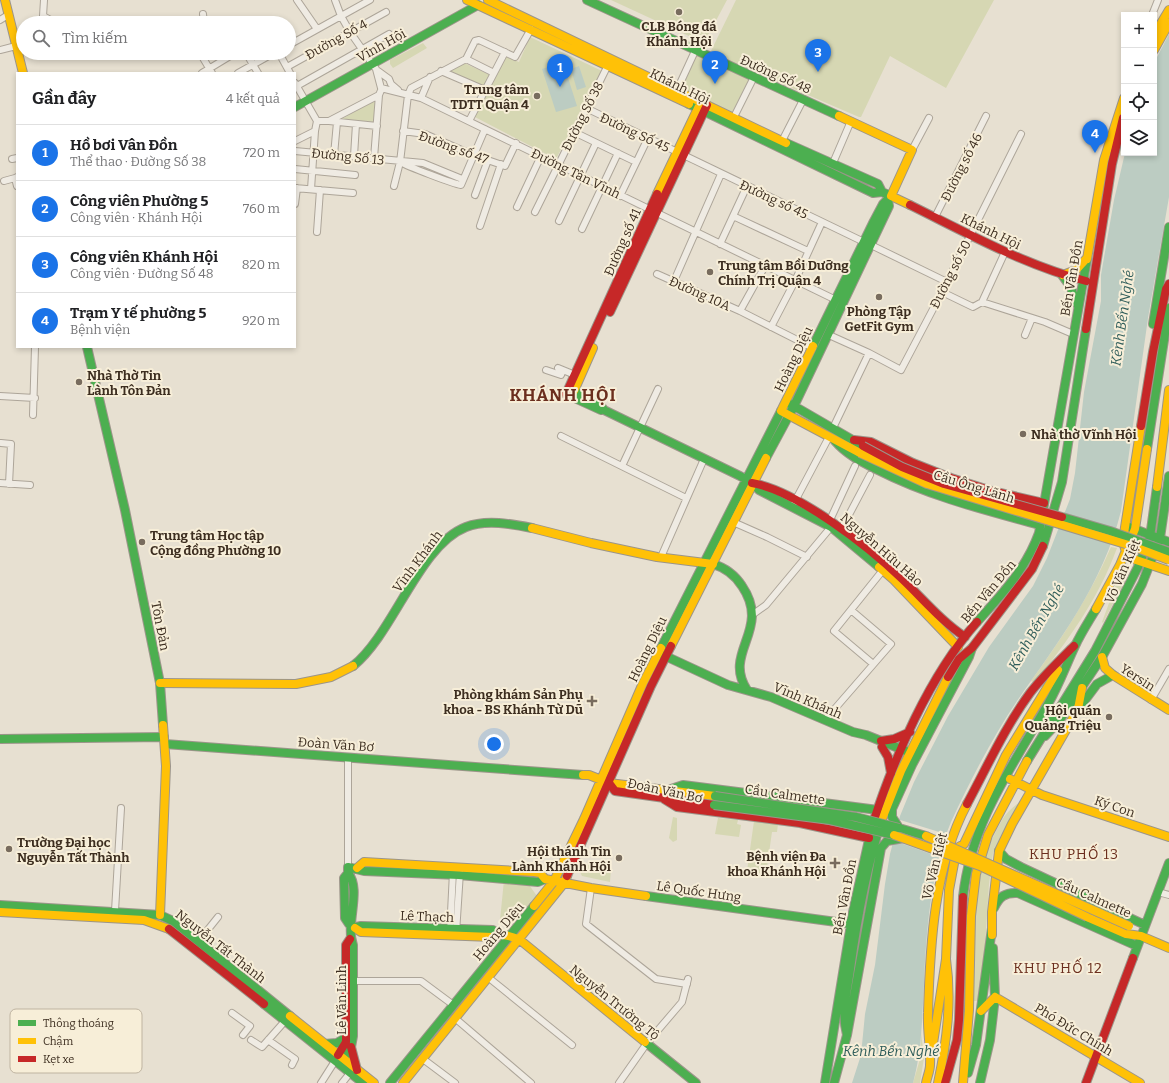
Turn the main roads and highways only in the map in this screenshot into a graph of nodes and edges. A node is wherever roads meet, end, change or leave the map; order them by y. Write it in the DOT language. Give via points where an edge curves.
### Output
graph roads {
  1 [pos="5,0"];
  2 [pos="467,0"];
  3 [pos="488,0"];
  4 [pos="587,0"];
  5 [pos="478,5"];
  6 [pos="1169,10"];
  7 [pos="1169,23"];
  8 [pos="1157,30"];
  9 [pos="16,46"];
  10 [pos="1155,48"];
  11 [pos="20,60"];
  12 [pos="23,72"];
  13 [pos="296,106"];
  14 [pos="703,106"];
  15 [pos="1121,107"];
  16 [pos="1123,120"];
  17 [pos="912,150"];
  18 [pos="882,192"];
  19 [pos="889,198"];
  20 [pos="653,211"];
  21 [pos="1169,227"];
  22 [pos="868,243"];
  23 [pos="1086,258"];
  24 [pos="1062,275"];
  25 [pos="1083,280"];
  26 [pos="1093,282"];
  27 [pos="1169,284"];
  28 [pos="1078,306"];
  29 [pos="1169,308"];
  30 [pos="87,348"];
  31 [pos="1153,352"];
  32 [pos="1169,390"];
  33 [pos="570,392"];
  34 [pos="786,402"];
  35 [pos="794,406"];
  36 [pos="781,411"];
  37 [pos="789,416"];
  38 [pos="832,439"];
  39 [pos="854,440"];
  40 [pos="862,450"];
  41 [pos="1169,476"];
  42 [pos="749,481"];
  43 [pos="1028,500"];
  44 [pos="1044,503"];
  45 [pos="1021,520"];
  46 [pos="830,524"];
  47 [pos="1162,524"];
  48 [pos="1040,525"];
  49 [pos="1126,526"];
  50 [pos="1135,529"];
  51 [pos="1151,534"];
  52 [pos="1160,538"];
  53 [pos="1169,541"];
  54 [pos="1125,552"];
  55 [pos="1169,552"];
  56 [pos="1169,560"];
  57 [pos="703,562"];
  58 [pos="1140,562"];
  59 [pos="712,565"];
  60 [pos="1120,565"];
  61 [pos="1150,565"];
  62 [pos="1136,570"];
  63 [pos="1167,570"];
  64 [pos="1142,584"];
  65 [pos="956,631"];
  66 [pos="965,637"];
  67 [pos="950,638"];
  68 [pos="1076,644"];
  69 [pos="958,647"];
  70 [pos="972,648"];
  71 [pos="662,654"];
  72 [pos="1102,657"];
  73 [pos="739,674"];
  74 [pos="1113,676"];
  75 [pos="160,683"];
  76 [pos="728,685"];
  77 [pos="1082,688"];
  78 [pos="747,690"];
  79 [pos="1078,709"];
  80 [pos="1169,710"];
  81 [pos="910,732"];
  82 [pos="0,739"];
  83 [pos="165,741"];
  84 [pos="1039,742"];
  85 [pos="881,744"];
  86 [pos="904,753"];
  87 [pos="891,773"];
  88 [pos="1004,776"];
  89 [pos="605,781"];
  90 [pos="1016,782"];
  91 [pos="1033,789"];
  92 [pos="669,790"];
  93 [pos="664,799"];
  94 [pos="714,801"];
  95 [pos="878,810"];
  96 [pos="899,828"];
  97 [pos="869,838"];
  98 [pos="905,838"];
  99 [pos="1169,838"];
  100 [pos="955,849"];
  101 [pos="999,851"];
  102 [pos="955,858"];
  103 [pos="1169,863"];
  104 [pos="348,870"];
  105 [pos="1033,872"];
  106 [pos="554,881"];
  107 [pos="564,883"];
  108 [pos="1023,894"];
  109 [pos="0,905"];
  110 [pos="0,912"];
  111 [pos="992,912"];
  112 [pos="160,914"];
  113 [pos="155,923"];
  114 [pos="851,924"];
  115 [pos="1145,925"];
  116 [pos="351,927"];
  117 [pos="992,928"];
  118 [pos="1128,930"];
  119 [pos="510,936"];
  120 [pos="1141,936"];
  121 [pos="350,939"];
  122 [pos="520,940"];
  123 [pos="1137,946"];
  124 [pos="1169,948"];
  125 [pos="946,959"];
  126 [pos="995,997"];
  127 [pos="981,1011"];
  128 [pos="847,1035"];
  129 [pos="347,1037"];
  130 [pos="324,1044"];
  131 [pos="351,1047"];
  132 [pos="1096,1057"];
  133 [pos="339,1059"];
  134 [pos="930,1065"];
  135 [pos="354,1071"];
  136 [pos="363,1083"];
  137 [pos="374,1083"];
  138 [pos="390,1083"];
  139 [pos="403,1083"];
  140 [pos="696,1083"];
  141 [pos="825,1083"];
  142 [pos="834,1083"];
  143 [pos="926,1083"];
  144 [pos="937,1083"];
  145 [pos="945,1083"];
  146 [pos="964,1083"];
  147 [pos="980,1083"];
  148 [pos="1086,1083"];
  149 [pos="1140,1083"];
  1 -- 9 [label="main road"];
  2 -- 5 [label="main road, Khánh Hội"];
  3 -- 14 [label="main road, Khánh Hội" via="677,90"];
  4 -- 17 [label="main road, Đường Số 48"];
  5 -- 13 [label="main road, Vĩnh Hội"];
  5 -- 14 [label="main road, Khánh Hội"];
  6 -- 8 [label="main road"];
  7 -- 10 [label="main road"];
  11 -- 12 [label="main road"];
  14 -- 18 [label="main road, Khánh Hội" via="873,193"];
  14 -- 18 [label="main road, Khánh Hội" via="734,116 782,141 878,184"];
  14 -- 20 [label="main road, Đường số 41" via="680,153 659,206"];
  15 -- 23 [label="main road, Bến Vân Đồn" via="1104,160"];
  16 -- 26 [label="main road, Bến Vân Đồn" via="1116,144"];
  17 -- 19 [label="main road, Hoàng Diệu"];
  18 -- 19 [label="main road, Khánh Hội"];
  19 -- 22 [label="main road, Hoàng Diệu" via="883,204"];
  19 -- 24 [label="main road, Khánh Hội" via="935,217 1005,252"];
  20 -- 33 [label="main road, Đường số 41" via="575,375"];
  20 -- 33 [label="main road, Đường số 41" via="646,235"];
  21 -- 31 [label="main road, Võ Văn Kiệt" via="1151,338"];
  22 -- 34 [label="main road, Hoàng Diệu" via="836,300"];
  22 -- 35 [label="main road, Hoàng Diệu" via="829,335"];
  23 -- 24 [label="main road" via="1076,270"];
  23 -- 25 [label="main road, Bến Vân Đồn"];
  24 -- 25 [label="main road, Khánh Hội"];
  24 -- 28 [label="main road" via="1070,286"];
  25 -- 26 [label="main road, Khánh Hội"];
  25 -- 28 [label="main road, Bến Vân Đồn"];
  26 -- 70 [label="main road, Bến Vân Đồn" via="1062,482 1048,534 1028,576"];
  27 -- 31 [label="main road, Võ Văn Kiệt" via="1166,288"];
  28 -- 44 [label="main road, Bến Vân Đồn"];
  29 -- 50 [label="main road, Võ Văn Kiệt"];
  30 -- 75 [label="main road, Tôn Đản" via="125,510"];
  31 -- 49 [label="main road, Võ Văn Kiệt"];
  32 -- 51 [label="main road, Võ Văn Kiệt"];
  33 -- 42 [label="main road, Nguyễn Hữu Hào" via="598,410 604,410"];
  34 -- 35 [label="main road, Cầu Ông Lãnh"];
  34 -- 36 [label="main road, Hoàng Diệu"];
  35 -- 37 [label="main road, Hoàng Diệu"];
  35 -- 39 [label="main road, Cầu Ông Lãnh"];
  36 -- 37 [label="main road, Cầu Ông Lãnh"];
  36 -- 42 [label="main road, Hoàng Diệu"];
  37 -- 38 [label="main road, Cầu Ông Lãnh"];
  37 -- 42 [label="main road, Hoàng Diệu"];
  38 -- 40 [label="main road, Cầu Ông Lãnh"];
  38 -- 45 [label="main road" via="849,455 895,480 929,494"];
  39 -- 40 [label="main road, Cầu Ông Lãnh"];
  39 -- 43 [label="main road" via="871,442 912,463 951,478 992,492"];
  40 -- 55 [label="main road, Cầu Ông Lãnh, bridge" via="944,484 1110,531"];
  40 -- 56 [label="main road, Cầu Ông Lãnh, bridge" via="928,484 1132,546"];
  41 -- 47 [label="main road, Võ Văn Kiệt"];
  42 -- 46 [label="main road, Nguyễn Hữu Hào" via="762,484"];
  42 -- 57 [label="main road, Hoàng Diệu"];
  42 -- 59 [label="main road, Hoàng Diệu"];
  43 -- 44 [label="main road"];
  43 -- 45 [label="main road"];
  44 -- 48 [label="main road, Bến Vân Đồn"];
  45 -- 48 [label="main road"];
  46 -- 65 [label="main road, Nguyễn Hữu Hào" via="842,528 902,579"];
  46 -- 67 [label="main road, Nguyễn Hữu Hào" via="883,570"];
  47 -- 52 [label="main road, Võ Văn Kiệt"];
  47 -- 53 [label="main road"];
  48 -- 66 [label="main road, Bến Vân Đồn" via="1028,561 1002,597"];
  49 -- 50 [label="main road"];
  49 -- 54 [label="main road, Võ Văn Kiệt" via="1123,540"];
  50 -- 51 [label="main road"];
  50 -- 54 [label="main road, Võ Văn Kiệt"];
  51 -- 52 [label="main road"];
  51 -- 58 [label="main road, Võ Văn Kiệt"];
  52 -- 53 [label="main road"];
  52 -- 61 [label="main road, Võ Văn Kiệt"];
  54 -- 58 [label="main road" via="1127,556"];
  54 -- 60 [label="main road, Võ Văn Kiệt"];
  57 -- 59 [label="main road, Vĩnh Khánh"];
  57 -- 71 [label="main road, Hoàng Diệu"];
  57 -- 75 [label="main road, Vĩnh Khánh" via="661,557 586,542 520,525 474,525 455,532 443,542 367,654 343,672 309,684"];
  58 -- 61 [label="main road"];
  58 -- 62 [label="main road, Võ Văn Kiệt"];
  59 -- 71 [label="main road, Hoàng Diệu"];
  59 -- 73 [label="main road, Vĩnh Khánh" via="727,570 743,587 750,602 752,624 743,647"];
  60 -- 62 [label="main road" via="1130,564"];
  60 -- 68 [label="main road, Võ Văn Kiệt"];
  61 -- 63 [label="main road"];
  61 -- 64 [label="main road, Võ Văn Kiệt"];
  62 -- 84 [label="main road, Võ Văn Kiệt" via="1110,626"];
  63 -- 64 [label="main road" via="1158,571"];
  64 -- 72 [label="main road, Võ Văn Kiệt"];
  65 -- 66 [label="main road, Nguyễn Hữu Hào"];
  65 -- 67 [label="main road"];
  66 -- 69 [label="main road, Bến Vân Đồn"];
  67 -- 69 [label="main road, Nguyễn Hữu Hào"];
  68 -- 88 [label="main road, Võ Văn Kiệt" via="1049,702"];
  68 -- 100 [label="main road" via="1051,680 993,777 964,844"];
  68 -- 134 [label="main road, Võ Văn Kiệt" via="1030,693 1002,738 961,815 948,848 940,882 929,966 926,1033"];
  69 -- 81 [label="main road, Bến Vân Đồn"];
  70 -- 86 [label="main road, Bến Vân Đồn" via="963,653"];
  70 -- 96 [label="main road" via="894,803 892,817"];
  71 -- 76 [label="main road, Vĩnh Khánh"];
  71 -- 89 [label="main road, Hoàng Diệu"];
  72 -- 74 [label="main road, Yersin" via="1106,668"];
  72 -- 77 [label="main road, Võ Văn Kiệt"];
  73 -- 76 [label="main road"];
  73 -- 78 [label="main road"];
  74 -- 79 [label="main road" via="1098,680"];
  74 -- 80 [label="main road, Yersin"];
  75 -- 83 [label="main road, Tôn Đản"];
  76 -- 78 [label="main road, Vĩnh Khánh"];
  77 -- 79 [label="main road, Võ Văn Kiệt"];
  77 -- 84 [label="main road, Võ Văn Kiệt" via="1054,727"];
  78 -- 85 [label="main road, Vĩnh Khánh" via="771,696 864,739"];
  79 -- 91 [label="main road, Võ Văn Kiệt"];
  81 -- 85 [label="main road"];
  81 -- 86 [label="main road, Bến Vân Đồn"];
  82 -- 83 [label="main road, Đoàn Văn Bơ"];
  83 -- 89 [label="main road, Đoàn Văn Bơ" via="581,774"];
  83 -- 112 [label="main road, Tôn Đản" via="165,812"];
  84 -- 90 [label="main road, Võ Văn Kiệt"];
  85 -- 86 [label="main road, Vĩnh Khánh"];
  85 -- 87 [label="main road" via="888,757"];
  86 -- 87 [label="main road, Bến Vân Đồn"];
  86 -- 128 [label="main road, Bến Vân Đồn" via="883,814 861,903 843,1019"];
  87 -- 95 [label="main road, Bến Vân Đồn"];
  88 -- 90 [label="main road, Ký Con"];
  88 -- 145 [label="main road, Võ Văn Kiệt" via="978,831 966,876 961,914 957,1040"];
  89 -- 92 [label="main road, Đoàn Văn Bơ"];
  89 -- 93 [label="main road, Đoàn Văn Bơ" via="615,791"];
  89 -- 106 [label="main road, Hoàng Diệu"];
  89 -- 107 [label="main road, Hoàng Diệu"];
  90 -- 91 [label="main road, Ký Con"];
  90 -- 146 [label="main road, Võ Văn Kiệt" via="988,836 976,878 971,914 970,1000"];
  91 -- 99 [label="main road, Ký Con"];
  91 -- 101 [label="main road, Võ Văn Kiệt"];
  92 -- 94 [label="main road, Cầu Calmette"];
  92 -- 95 [label="main road, Đoàn Văn Bơ" via="683,785"];
  93 -- 94 [label="main road, Cầu Calmette"];
  93 -- 97 [label="main road, Đoàn Văn Bơ" via="677,807 800,823"];
  94 -- 96 [label="main road, Cầu Calmette, bridge" via="856,817"];
  94 -- 98 [label="main road, Cầu Calmette, bridge" via="829,820"];
  95 -- 97 [label="main road, Bến Vân Đồn"];
  96 -- 100 [label="main road, Cầu Calmette, bridge"];
  97 -- 114 [label="main road, Bến Vân Đồn"];
  98 -- 102 [label="main road, Cầu Calmette, bridge"];
  98 -- 128 [label="main road" via="887,841 880,848"];
  100 -- 118 [label="main road, Cầu Calmette, bridge"];
  101 -- 105 [label="main road" via="1006,859"];
  101 -- 111 [label="main road, Võ Văn Kiệt"];
  102 -- 118 [label="main road, Cầu Calmette, bridge"];
  102 -- 125 [label="main road" via="949,890"];
  103 -- 115 [label="main road"];
  104 -- 106 [label="main road, Lê Quốc Hưng" via="357,868 364,862 502,875 540,873"];
  104 -- 116 [label="main road, Lê Văn Linh" via="352,878"];
  105 -- 108 [label="main road"];
  105 -- 115 [label="main road"];
  106 -- 107 [label="main road, Lê Quốc Hưng"];
  106 -- 119 [label="main road, Hoàng Diệu"];
  107 -- 114 [label="main road, Lê Quốc Hưng"];
  107 -- 122 [label="main road, Hoàng Diệu"];
  108 -- 111 [label="main road" via="1012,892 1002,895"];
  108 -- 123 [label="main road" via="1099,931"];
  109 -- 112 [label="main road, Nguyễn Tất Thành"];
  110 -- 113 [label="main road, Nguyễn Tất Thành" via="129,919"];
  111 -- 117 [label="main road, Võ Văn Kiệt"];
  112 -- 113 [label="main road"];
  112 -- 130 [label="main road, Nguyễn Tất Thành" via="173,921"];
  113 -- 133 [label="main road, Nguyễn Tất Thành" via="167,928 285,1022"];
  114 -- 141 [label="main road, Bến Vân Đồn"];
  115 -- 120 [label="main road"];
  116 -- 119 [label="main road, Lê Thạch" via="361,932 453,931 492,937 497,934"];
  116 -- 121 [label="main road, Lê Văn Linh"];
  117 -- 126 [label="main road, Võ Văn Kiệt"];
  117 -- 127 [label="main road, Võ Văn Kiệt"];
  118 -- 120 [label="main road, Cầu Calmette"];
  119 -- 122 [label="main road, Nguyễn Trường Tộ"];
  119 -- 138 [label="main road, Hoàng Diệu"];
  120 -- 123 [label="main road"];
  120 -- 124 [label="main road, Cầu Calmette"];
  121 -- 129 [label="main road, Lê Văn Linh" via="346,945"];
  121 -- 131 [label="main road, Lê Văn Linh" via="353,980"];
  122 -- 139 [label="main road, Hoàng Diệu"];
  122 -- 140 [label="main road, Nguyễn Trường Tộ"];
  123 -- 132 [label="main road"];
  125 -- 134 [label="main road"];
  125 -- 144 [label="main road" via="950,982 945,1039"];
  126 -- 127 [label="main road"];
  126 -- 132 [label="main road, Phó Đức Chính"];
  126 -- 147 [label="main road, Võ Văn Kiệt" via="990,1040"];
  127 -- 146 [label="main road, Võ Văn Kiệt" via="974,1057"];
  128 -- 142 [label="main road, Bến Vân Đồn"];
  129 -- 130 [label="main road" via="337,1043"];
  129 -- 133 [label="main road, Lê Văn Linh"];
  130 -- 133 [label="main road, Nguyễn Tất Thành"];
  131 -- 133 [label="main road, Lê Văn Linh"];
  131 -- 135 [label="main road"];
  132 -- 148 [label="main road"];
  132 -- 149 [label="main road, Phó Đức Chính"];
  133 -- 135 [label="main road, Nguyễn Tất Thành"];
  134 -- 143 [label="main road, Võ Văn Kiệt"];
  135 -- 136 [label="main road, Nguyễn Tất Thành"];
  135 -- 137 [label="main road, Nguyễn Tất Thành"];
}
